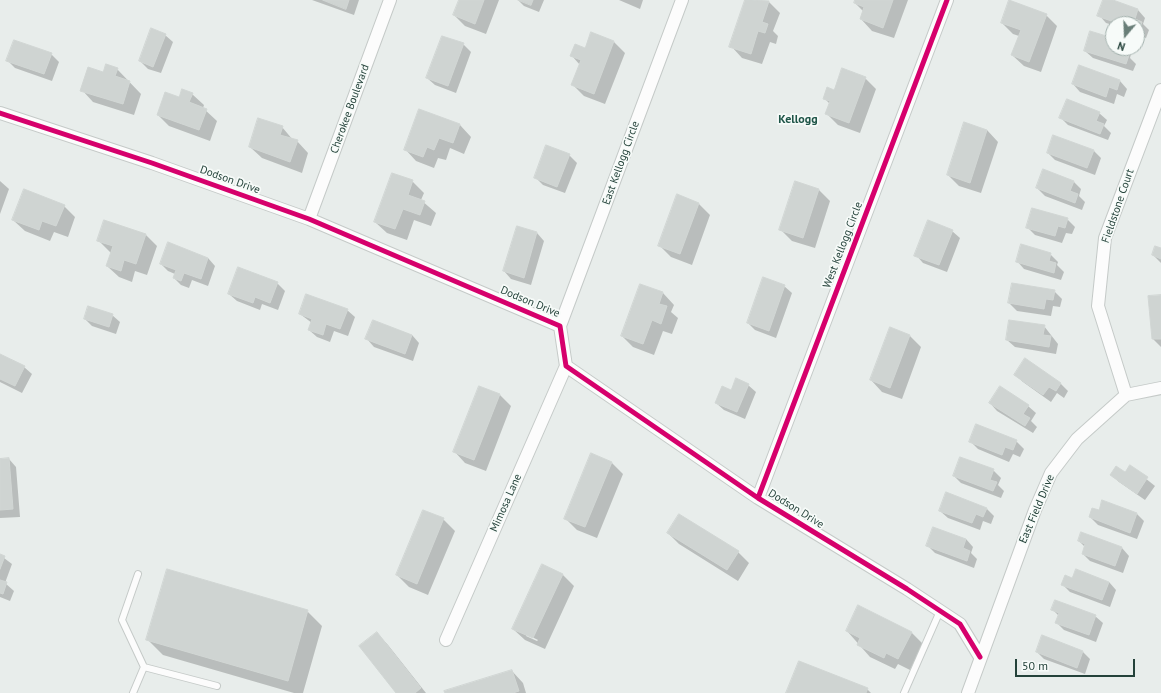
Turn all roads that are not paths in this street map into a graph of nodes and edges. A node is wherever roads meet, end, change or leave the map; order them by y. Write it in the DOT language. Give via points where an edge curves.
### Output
graph roads {
  1 [pos="390,0"];
  2 [pos="682,0"];
  3 [pos="947,0"];
  4 [pos="1161,90"];
  5 [pos="0,113"];
  6 [pos="309,219"];
  7 [pos="560,326"];
  8 [pos="566,366"];
  9 [pos="1161,388"];
  10 [pos="1126,395"];
  11 [pos="758,498"];
  12 [pos="138,574"];
  13 [pos="940,611"];
  14 [pos="446,640"];
  15 [pos="980,657"];
  16 [pos="144,667"];
  17 [pos="217,686"];
  18 [pos="133,693"];
  19 [pos="904,693"];
  20 [pos="968,693"];
  1 -- 6 [label="street, Cherokee Boulevard"];
  2 -- 7 [label="street, East Kellogg Circle"];
  3 -- 11 [label="street, West Kellogg Circle"];
  4 -- 10 [label="street, Fieldstone Court" via="1105,238 1098,306"];
  5 -- 6 [label="street, Dodson Drive" via="152,163"];
  6 -- 7 [label="street, Dodson Drive"];
  7 -- 8 [label="street, Dodson Drive"];
  8 -- 11 [label="street, Dodson Drive"];
  8 -- 14 [label="street, Mimosa Lane"];
  9 -- 10 [label="street"];
  10 -- 15 [label="street, East Field Drive" via="1077,439 1051,473 1034,510"];
  11 -- 13 [label="street, Dodson Drive"];
  12 -- 16 [label="lane" via="122,620"];
  13 -- 15 [label="street, Dodson Drive" via="960,624"];
  13 -- 19 [label="lane"];
  15 -- 20 [label="street"];
  16 -- 17 [label="lane"];
  16 -- 18 [label="lane"];
}
